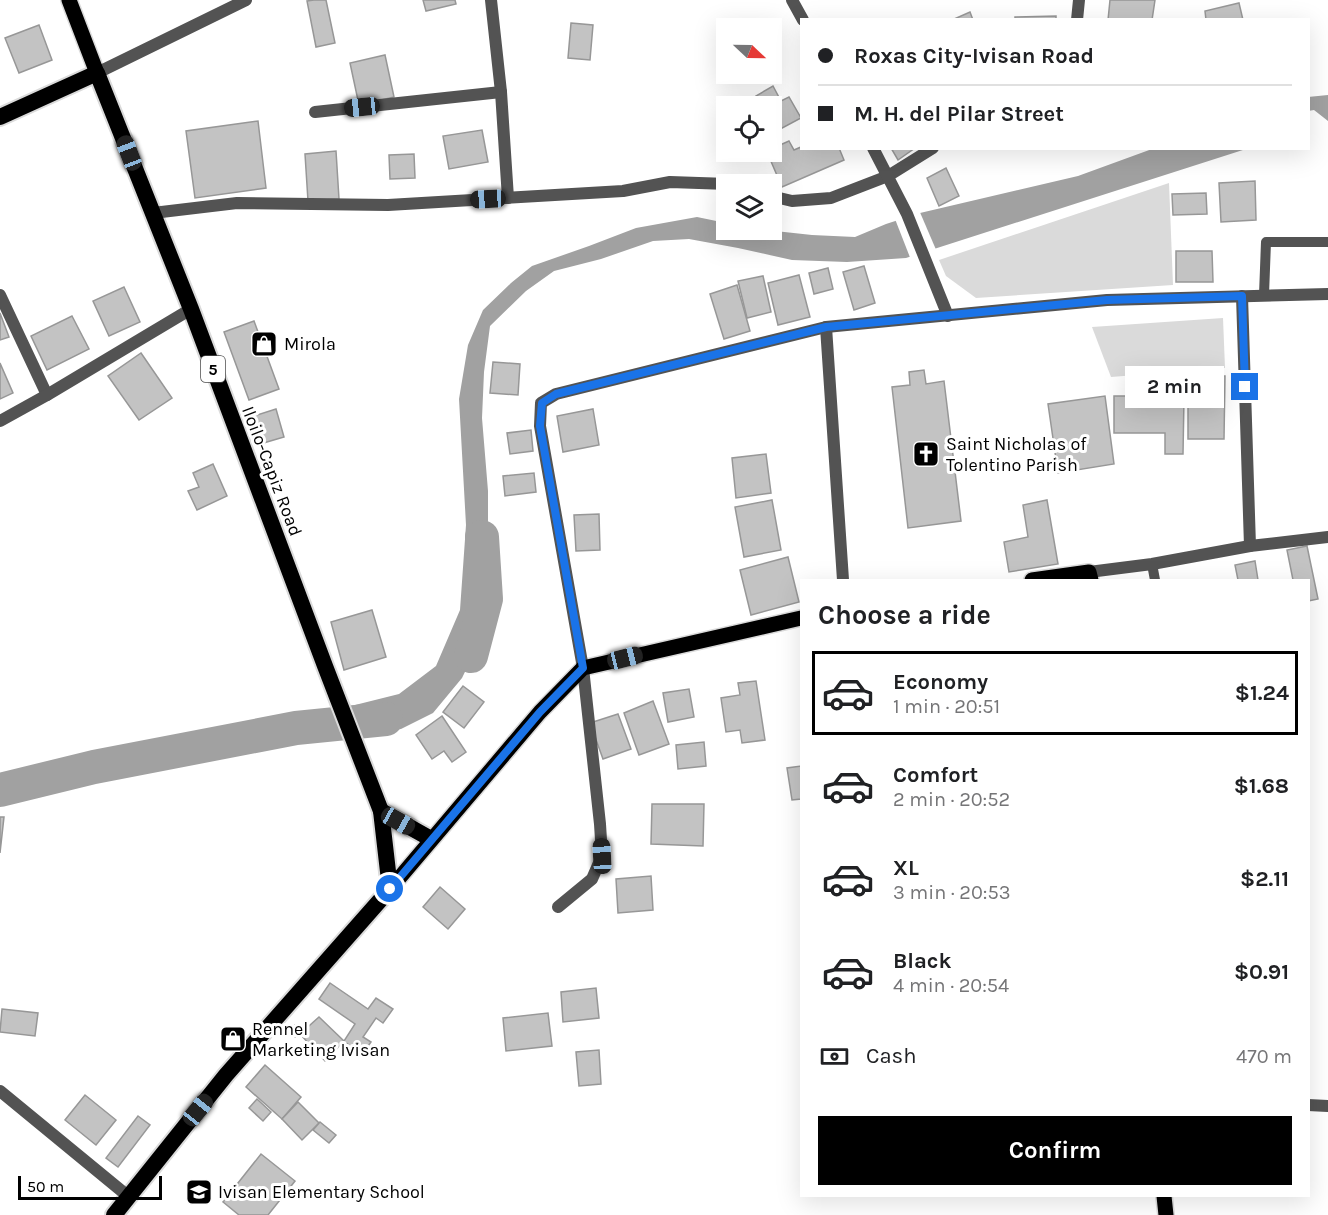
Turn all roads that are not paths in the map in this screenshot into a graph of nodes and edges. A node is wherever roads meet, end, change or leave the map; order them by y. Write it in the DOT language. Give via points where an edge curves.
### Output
graph roads {
  1 [pos="69,0"];
  2 [pos="246,0"];
  3 [pos="491,0"];
  4 [pos="792,0"];
  5 [pos="1079,0"];
  6 [pos="802,18"];
  7 [pos="1077,18"];
  8 [pos="97,73"];
  9 [pos="501,92"];
  10 [pos="315,112"];
  11 [pos="0,117"];
  12 [pos="874,150"];
  13 [pos="930,150"];
  14 [pos="888,176"];
  15 [pos="716,184"];
  16 [pos="508,198"];
  17 [pos="782,199"];
  18 [pos="153,213"];
  19 [pos="1328,242"];
  20 [pos="1328,294"];
  21 [pos="0,295"];
  22 [pos="1264,295"];
  23 [pos="1242,296"];
  24 [pos="191,309"];
  25 [pos="948,316"];
  26 [pos="826,327"];
  27 [pos="47,395"];
  28 [pos="0,421"];
  29 [pos="1328,537"];
  30 [pos="1250,546"];
  31 [pos="1152,564"];
  32 [pos="1090,576"];
  33 [pos="843,579"];
  34 [pos="1046,579"];
  35 [pos="1155,579"];
  36 [pos="800,618"];
  37 [pos="583,668"];
  38 [pos="381,811"];
  39 [pos="431,839"];
  40 [pos="390,889"];
  41 [pos="558,907"];
  42 [pos="0,1090"];
  43 [pos="1310,1105"];
  44 [pos="1328,1106"];
  45 [pos="129,1197"];
  46 [pos="1164,1197"];
  47 [pos="114,1215"];
  48 [pos="1166,1215"];
  1 -- 8 [label="main road"];
  2 -- 8 [label="street"];
  3 -- 9 [label="street"];
  4 -- 6 [label="street"];
  5 -- 7 [label="street"];
  8 -- 11 [label="highway"];
  8 -- 18 [label="highway, Iloilo-Capiz Road / 5"];
  9 -- 10 [label="street"];
  9 -- 16 [label="street"];
  12 -- 14 [label="street"];
  13 -- 14 [label="street"];
  14 -- 17 [label="street" via="831,198"];
  14 -- 25 [label="street"];
  15 -- 16 [label="street" via="670,182 623,191"];
  16 -- 18 [label="street" via="388,205 237,203"];
  18 -- 24 [label="highway, Iloilo-Capiz Road / 5"];
  19 -- 22 [label="lane" via="1266,242"];
  20 -- 22 [label="street"];
  21 -- 27 [label="street"];
  22 -- 23 [label="street"];
  23 -- 25 [label="street" via="1107,300"];
  23 -- 30 [label="street"];
  24 -- 27 [label="street"];
  24 -- 38 [label="highway, Iloilo-Capiz Road / 5"];
  25 -- 26 [label="street"];
  26 -- 33 [label="street"];
  26 -- 37 [label="street" via="556,394 542,403 540,426"];
  27 -- 28 [label="street"];
  29 -- 30 [label="street"];
  30 -- 31 [label="street"];
  31 -- 32 [label="street"];
  31 -- 35 [label="lane"];
  32 -- 34 [label="main road"];
  36 -- 37 [label="main road"];
  37 -- 39 [label="main road"];
  37 -- 41 [label="street" via="602,856 592,879"];
  38 -- 39 [label="highway"];
  38 -- 40 [label="highway, Iloilo-Capiz Road / 5"];
  39 -- 40 [label="main road"];
  40 -- 45 [label="highway" via="226,1075"];
  42 -- 45 [label="street"];
  43 -- 44 [label="street"];
  45 -- 47 [label="highway"];
  46 -- 48 [label="main road"];
}
